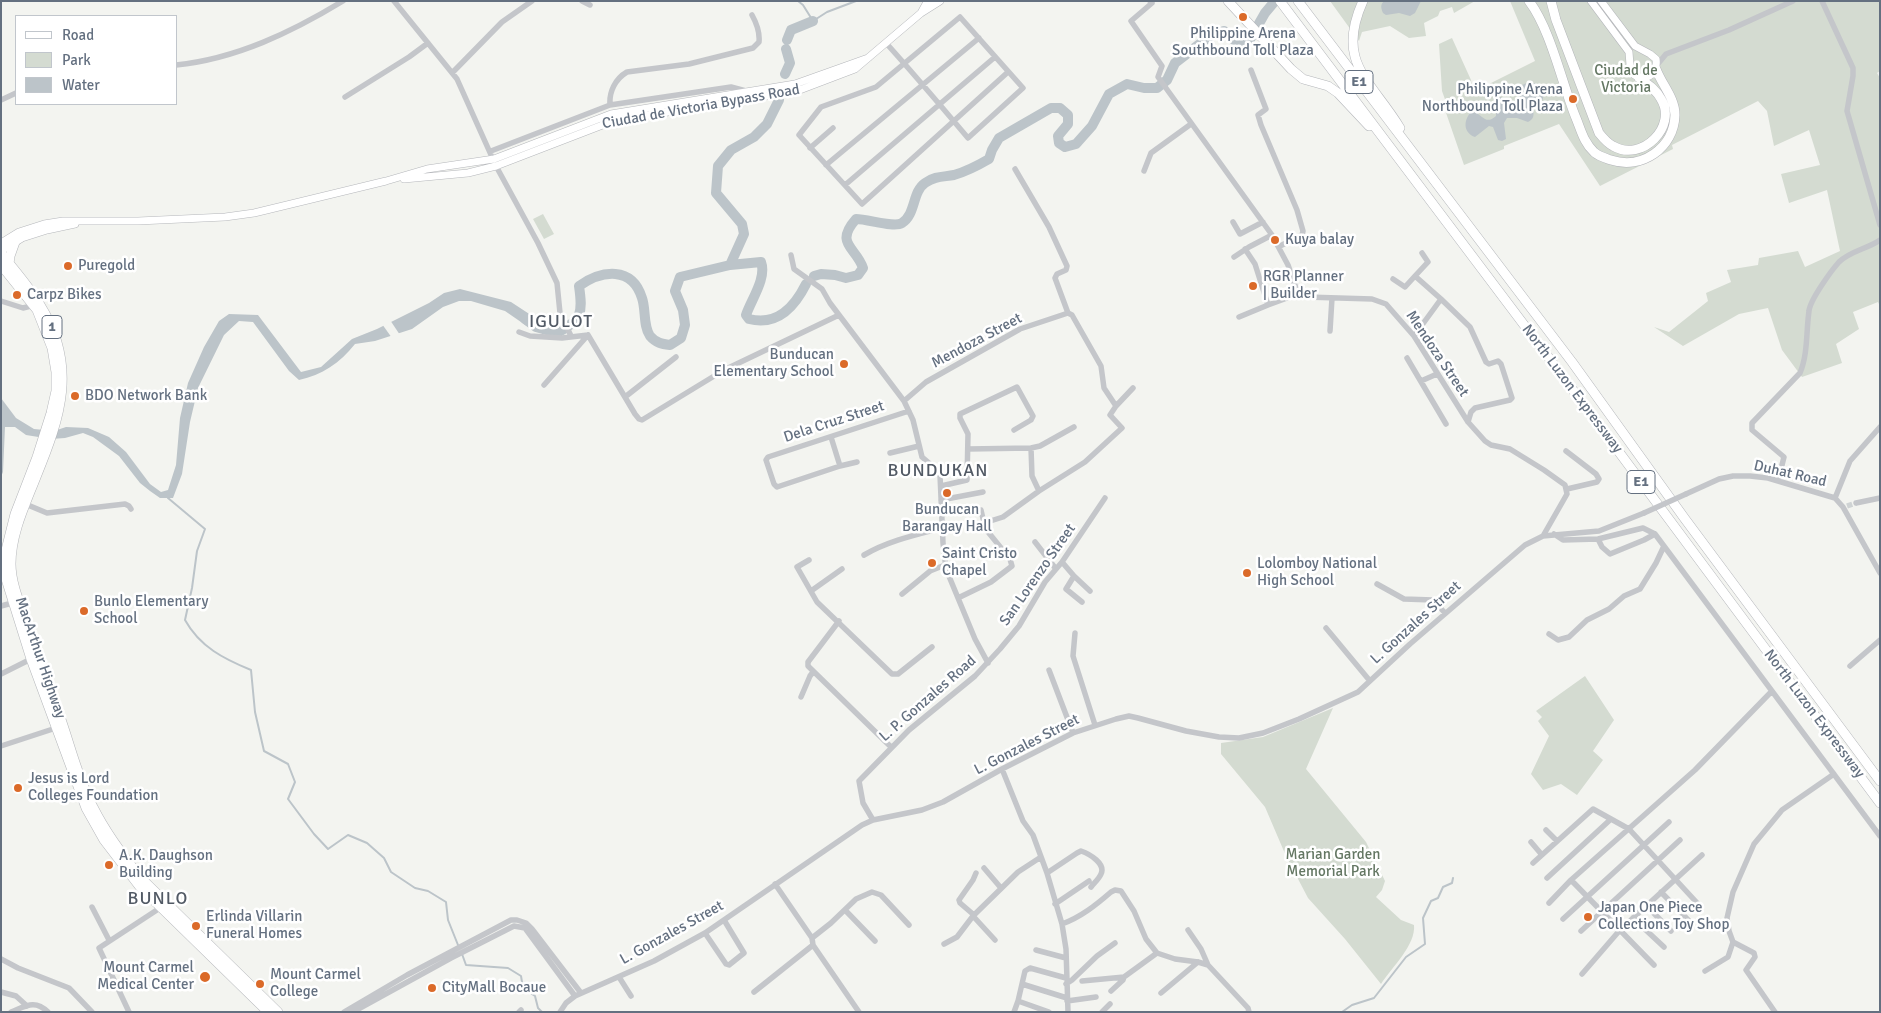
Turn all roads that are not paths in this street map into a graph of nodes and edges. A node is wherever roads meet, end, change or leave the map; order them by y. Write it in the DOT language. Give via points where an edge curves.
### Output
graph roads {
  1 [pos="343,1"];
  2 [pos="394,1"];
  3 [pos="532,1"];
  4 [pos="582,1"];
  5 [pos="930,1"];
  6 [pos="940,1"];
  7 [pos="1150,1"];
  8 [pos="1228,1"];
  9 [pos="1280,1"];
  10 [pos="1363,1"];
  11 [pos="1529,1"];
  12 [pos="1551,1"];
  13 [pos="1592,1"];
  14 [pos="1601,1"];
  15 [pos="1793,1"];
  16 [pos="1822,1"];
  17 [pos="1298,2"];
  18 [pos="590,5"];
  19 [pos="921,13"];
  20 [pos="752,15"];
  21 [pos="978,38"];
  22 [pos="428,43"];
  23 [pos="886,43"];
  24 [pos="995,56"];
  25 [pos="904,64"];
  26 [pos="178,65"];
  27 [pos="1657,67"];
  28 [pos="1251,70"];
  29 [pos="453,72"];
  30 [pos="1008,72"];
  31 [pos="1639,78"];
  32 [pos="922,84"];
  33 [pos="746,91"];
  34 [pos="766,92"];
  35 [pos="15,93"];
  36 [pos="345,97"];
  37 [pos="1,100"];
  38 [pos="940,104"];
  39 [pos="610,105"];
  40 [pos="955,122"];
  41 [pos="1191,124"];
  42 [pos="832,128"];
  43 [pos="810,148"];
  44 [pos="494,159"];
  45 [pos="1401,161"];
  46 [pos="1420,163"];
  47 [pos="826,165"];
  48 [pos="1015,169"];
  49 [pos="1144,171"];
  50 [pos="845,185"];
  51 [pos="85,221"];
  52 [pos="1233,222"];
  53 [pos="1263,222"];
  54 [pos="1880,225"];
  55 [pos="1272,235"];
  56 [pos="1880,240"];
  57 [pos="1,242"];
  58 [pos="15,242"];
  59 [pos="1280,246"];
  60 [pos="1245,249"];
  61 [pos="1,252"];
  62 [pos="1422,253"];
  63 [pos="791,255"];
  64 [pos="1234,257"];
  65 [pos="5,265"];
  66 [pos="1415,276"];
  67 [pos="1393,279"];
  68 [pos="1298,294"];
  69 [pos="1332,298"];
  70 [pos="1441,300"];
  71 [pos="1,301"];
  72 [pos="36,304"];
  73 [pos="1268,305"];
  74 [pos="1068,312"];
  75 [pos="839,316"];
  76 [pos="1239,317"];
  77 [pos="1330,331"];
  78 [pos="519,332"];
  79 [pos="588,335"];
  80 [pos="571,336"];
  81 [pos="1414,336"];
  82 [pos="676,357"];
  83 [pos="1407,358"];
  84 [pos="1437,374"];
  85 [pos="1421,381"];
  86 [pos="544,385"];
  87 [pos="1133,388"];
  88 [pos="625,397"];
  89 [pos="904,401"];
  90 [pos="1116,406"];
  91 [pos="910,411"];
  92 [pos="1468,422"];
  93 [pos="1446,424"];
  94 [pos="1074,427"];
  95 [pos="1880,427"];
  96 [pos="1014,430"];
  97 [pos="831,437"];
  98 [pos="919,446"];
  99 [pos="1031,448"];
  100 [pos="968,449"];
  101 [pos="1566,451"];
  102 [pos="890,453"];
  103 [pos="857,462"];
  104 [pos="840,466"];
  105 [pos="1778,482"];
  106 [pos="941,486"];
  107 [pos="1567,489"];
  108 [pos="1039,491"];
  109 [pos="983,492"];
  110 [pos="1106,498"];
  111 [pos="1835,498"];
  112 [pos="1880,498"];
  113 [pos="941,500"];
  114 [pos="22,503"];
  115 [pos="1856,503"];
  116 [pos="131,509"];
  117 [pos="981,510"];
  118 [pos="1644,513"];
  119 [pos="984,523"];
  120 [pos="942,528"];
  121 [pos="1554,534"];
  122 [pos="1655,534"];
  123 [pos="1542,536"];
  124 [pos="1598,539"];
  125 [pos="1035,542"];
  126 [pos="1664,546"];
  127 [pos="864,555"];
  128 [pos="809,560"];
  129 [pos="1062,562"];
  130 [pos="945,565"];
  131 [pos="842,569"];
  132 [pos="1056,569"];
  133 [pos="1880,573"];
  134 [pos="1074,576"];
  135 [pos="1377,584"];
  136 [pos="811,591"];
  137 [pos="1090,591"];
  138 [pos="902,594"];
  139 [pos="958,598"];
  140 [pos="15,602"];
  141 [pos="1082,602"];
  142 [pos="1,606"];
  143 [pos="1445,613"];
  144 [pos="839,621"];
  145 [pos="1326,628"];
  146 [pos="1075,633"];
  147 [pos="1549,634"];
  148 [pos="1880,640"];
  149 [pos="932,647"];
  150 [pos="34,657"];
  151 [pos="988,662"];
  152 [pos="1850,666"];
  153 [pos="1050,670"];
  154 [pos="813,672"];
  155 [pos="1,674"];
  156 [pos="1370,681"];
  157 [pos="1772,691"];
  158 [pos="801,697"];
  159 [pos="1095,725"];
  160 [pos="60,727"];
  161 [pos="1072,733"];
  162 [pos="1,746"];
  163 [pos="891,747"];
  164 [pos="1002,769"];
  165 [pos="1834,774"];
  166 [pos="1880,781"];
  167 [pos="1880,803"];
  168 [pos="1611,819"];
  169 [pos="873,820"];
  170 [pos="1668,822"];
  171 [pos="1629,829"];
  172 [pos="1546,830"];
  173 [pos="1880,836"];
  174 [pos="1680,840"];
  175 [pos="1557,841"];
  176 [pos="1531,842"];
  177 [pos="1644,845"];
  178 [pos="1542,854"];
  179 [pos="1702,855"];
  180 [pos="1041,857"];
  181 [pos="1658,860"];
  182 [pos="1533,863"];
  183 [pos="984,868"];
  184 [pos="1047,872"];
  185 [pos="976,873"];
  186 [pos="1547,878"];
  187 [pos="1675,879"];
  188 [pos="1571,880"];
  189 [pos="775,884"];
  190 [pos="1001,888"];
  191 [pos="1661,892"];
  192 [pos="1588,897"];
  193 [pos="1549,903"];
  194 [pos="1055,904"];
  195 [pos="164,905"];
  196 [pos="1646,905"];
  197 [pos="1700,905"];
  198 [pos="92,907"];
  199 [pos="845,910"];
  200 [pos="1602,912"];
  201 [pos="973,916"];
  202 [pos="1564,918"];
  203 [pos="1633,918"];
  204 [pos="724,920"];
  205 [pos="1062,924"];
  206 [pos="1692,924"];
  207 [pos="909,925"];
  208 [pos="1188,930"];
  209 [pos="1620,930"];
  210 [pos="1671,930"];
  211 [pos="1581,931"];
  212 [pos="704,933"];
  213 [pos="812,938"];
  214 [pos="109,940"];
  215 [pos="995,940"];
  216 [pos="875,941"];
  217 [pos="1733,942"];
  218 [pos="944,944"];
  219 [pos="1115,944"];
  220 [pos="813,945"];
  221 [pos="1664,947"];
  222 [pos="464,948"];
  223 [pos="1036,950"];
  224 [pos="1157,953"];
  225 [pos="452,954"];
  226 [pos="1066,958"];
  227 [pos="1,959"];
  228 [pos="1198,962"];
  229 [pos="1654,965"];
  230 [pos="1208,966"];
  231 [pos="1705,972"];
  232 [pos="1582,974"];
  233 [pos="619,977"];
  234 [pos="1124,977"];
  235 [pos="1066,981"];
  236 [pos="1082,981"];
  237 [pos="1022,984"];
  238 [pos="1111,991"];
  239 [pos="1,992"];
  240 [pos="754,992"];
  241 [pos="581,993"];
  242 [pos="1161,993"];
  243 [pos="574,996"];
  244 [pos="631,996"];
  245 [pos="1096,997"];
  246 [pos="1067,999"];
  247 [pos="1018,1001"];
  248 [pos="1110,1004"];
  249 [pos="27,1006"];
  250 [pos="11,1012"];
  251 [pos="48,1012"];
  252 [pos="92,1012"];
  253 [pos="129,1012"];
  254 [pos="268,1012"];
  255 [pos="278,1012"];
  256 [pos="344,1012"];
  257 [pos="353,1012"];
  258 [pos="560,1012"];
  259 [pos="859,1012"];
  260 [pos="1014,1012"];
  261 [pos="1049,1012"];
  262 [pos="1068,1012"];
  263 [pos="1102,1012"];
  264 [pos="1249,1012"];
  265 [pos="1775,1012"];
  1 -- 26 [label="street" via="284,34 205,62"];
  2 -- 22 [label="street"];
  3 -- 29 [label="street" via="502,22"];
  4 -- 18 [label="street"];
  5 -- 19 [label="main road, Ciudad de Victoria Bypass Road"];
  6 -- 19 [label="main road, Ciudad de Victoria Bypass Road"];
  7 -- 41 [label="street" via="1152,3 1131,21 1162,66 1159,79"];
  8 -- 45 [label="highway" via="1291,69 1304,79 1328,86 1338,94"];
  9 -- 45 [label="highway, North Luzon Expressway / E1"];
  10 -- 46 [label="highway" via="1352,41 1358,69 1392,115"];
  11 -- 27 [label="highway" via="1543,25 1585,142 1595,153 1616,162 1629,163 1650,157 1666,143 1674,123 1674,106 1661,83"];
  12 -- 31 [label="highway" via="1599,133 1619,149 1637,150 1647,146 1658,135 1665,118 1662,100"];
  13 -- 31 [label="main road" via="1629,52 1631,71"];
  14 -- 27 [label="main road" via="1635,46 1656,59"];
  15 -- 27 [label="street" via="1666,54"];
  16 -- 54 [label="street" via="1853,68 1847,112"];
  17 -- 46 [label="highway, North Luzon Expressway / E1"];
  19 -- 23 [label="main road, Ciudad de Victoria Bypass Road"];
  20 -- 39 [label="street" via="760,37 760,42 753,48 689,64 627,72 615,82"];
  21 -- 24 [label="street"];
  21 -- 25 [label="street" via="960,17"];
  21 -- 32 [label="street"];
  22 -- 29 [label="street"];
  22 -- 36 [label="street"];
  23 -- 25 [label="street"];
  23 -- 34 [label="main road, Ciudad de Victoria Bypass Road" via="868,58 796,87"];
  24 -- 30 [label="street"];
  24 -- 38 [label="street"];
  25 -- 32 [label="street"];
  25 -- 43 [label="street" via="876,88 821,107 799,136"];
  27 -- 31 [label="main road" via="1649,77"];
  28 -- 59 [label="street" via="1266,109 1258,115 1261,126 1303,231 1302,235"];
  29 -- 44 [label="street"];
  30 -- 40 [label="street"];
  30 -- 40 [label="street" via="1023,88 968,138"];
  32 -- 38 [label="street"];
  32 -- 47 [label="street"];
  33 -- 34 [label="main road, Ciudad de Victoria Bypass Road"];
  33 -- 39 [label="street, Ciudad de Victoria Bypass Road" via="731,87"];
  33 -- 44 [label="main road, Ciudad de Victoria Bypass Road" via="611,114"];
  34 -- 44 [label="main road, Ciudad de Victoria Bypass Road" via="613,121"];
  35 -- 37 [label="street"];
  38 -- 40 [label="street"];
  38 -- 50 [label="street"];
  39 -- 44 [label="street, Ciudad de Victoria Bypass Road"];
  40 -- 50 [label="street" via="862,204"];
  41 -- 49 [label="street" via="1151,153"];
  41 -- 53 [label="street"];
  42 -- 43 [label="street"];
  43 -- 47 [label="street"];
  44 -- 51 [label="main road, Ciudad de Victoria Bypass Road" via="468,173 386,181 254,213 226,217"];
  44 -- 80 [label="street" via="557,283 560,312"];
  45 -- 167 [label="highway, North Luzon Expressway / E1"];
  46 -- 166 [label="highway, North Luzon Expressway / E1" via="1572,362"];
  47 -- 50 [label="street"];
  48 -- 74 [label="street" via="1049,227 1067,266 1055,276"];
  51 -- 57 [label="main road, Ciudad de Victoria Bypass Road" via="44,224"];
  51 -- 58 [label="main road, Ciudad de Victoria Bypass Road" via="46,230"];
  52 -- 53 [label="street" via="1240,234"];
  53 -- 55 [label="street"];
  55 -- 59 [label="street"];
  55 -- 60 [label="street"];
  56 -- 105 [label="street" via="1839,262 1813,299 1800,373 1752,423 1752,430 1784,457"];
  58 -- 61 [label="main road, Ciudad de Victoria Bypass Road"];
  58 -- 65 [label="highway"];
  59 -- 68 [label="street"];
  60 -- 64 [label="street"];
  60 -- 73 [label="street" via="1257,269"];
  61 -- 65 [label="highway, MacArthur Highway / 1"];
  62 -- 66 [label="street" via="1428,262"];
  63 -- 75 [label="street, L. P. Gonzales Road" via="794,269 822,289"];
  65 -- 72 [label="highway, MacArthur Highway / 1"];
  66 -- 67 [label="street" via="1405,287"];
  66 -- 70 [label="street"];
  68 -- 69 [label="street, Mendoza Street"];
  68 -- 73 [label="street"];
  69 -- 77 [label="street"];
  69 -- 81 [label="street, Mendoza Street" via="1379,300"];
  70 -- 81 [label="street"];
  70 -- 92 [label="street" via="1470,327 1486,362 1500,363 1512,395 1510,400 1474,408"];
  71 -- 72 [label="street" via="23,308"];
  72 -- 114 [label="highway, MacArthur Highway / 1" via="54,333 63,380 61,401"];
  73 -- 76 [label="street"];
  74 -- 89 [label="street, Mendoza Street" via="1020,329 926,382"];
  74 -- 90 [label="street" via="1102,366 1104,388"];
  75 -- 88 [label="street" via="724,370 642,420"];
  75 -- 89 [label="street, L. P. Gonzales Road"];
  78 -- 80 [label="street" via="530,336"];
  79 -- 80 [label="street"];
  79 -- 86 [label="street"];
  79 -- 88 [label="street"];
  81 -- 84 [label="street, Mendoza Street"];
  82 -- 88 [label="street"];
  83 -- 85 [label="street"];
  84 -- 85 [label="street"];
  84 -- 92 [label="street, Mendoza Street"];
  85 -- 93 [label="street"];
  87 -- 90 [label="street"];
  89 -- 91 [label="street, L. P. Gonzales Road"];
  90 -- 108 [label="street" via="1110,415 1122,427 1121,431 1085,462"];
  91 -- 97 [label="street, Dela Cruz Street"];
  91 -- 98 [label="street, L. P. Gonzales Road"];
  92 -- 107 [label="street, Mendoza Street" via="1491,446 1515,452 1566,485"];
  94 -- 99 [label="street"];
  95 -- 111 [label="street" via="1850,461"];
  96 -- 100 [label="street" via="1033,416 1015,387 960,414 968,434"];
  97 -- 104 [label="street"];
  97 -- 104 [label="street, Dela Cruz Street" via="767,458 768,469 777,487"];
  98 -- 102 [label="street"];
  98 -- 106 [label="street, L. P. Gonzales Road" via="922,457 940,475"];
  99 -- 100 [label="street"];
  99 -- 108 [label="street" via="1032,476"];
  100 -- 106 [label="street" via="968,480"];
  101 -- 107 [label="street" via="1599,479"];
  103 -- 104 [label="street"];
  105 -- 111 [label="street, Duhat Road"];
  105 -- 118 [label="street, Duhat Road, bridge" via="1750,476 1719,479"];
  106 -- 113 [label="street, L. P. Gonzales Road"];
  107 -- 123 [label="street"];
  108 -- 119 [label="street" via="1003,517"];
  109 -- 113 [label="street"];
  110 -- 129 [label="street, San Lorenzo Street"];
  111 -- 133 [label="street, Duhat Road" via="1845,507"];
  112 -- 115 [label="street"];
  113 -- 120 [label="street, L. P. Gonzales Road"];
  114 -- 116 [label="street" via="47,513 125,504"];
  114 -- 140 [label="highway, MacArthur Highway / 1" via="11,566"];
  117 -- 119 [label="street"];
  118 -- 121 [label="street, L. Gonzales Street" via="1599,531"];
  119 -- 139 [label="street" via="1012,566 991,582"];
  120 -- 127 [label="street" via="881,545"];
  120 -- 130 [label="street, L. P. Gonzales Road"];
  121 -- 123 [label="street, L. Gonzales Street"];
  121 -- 124 [label="street" via="1563,540"];
  122 -- 124 [label="street" via="1643,528"];
  122 -- 124 [label="street" via="1610,554"];
  122 -- 126 [label="street"];
  123 -- 143 [label="street, L. Gonzales Street" via="1525,545"];
  125 -- 132 [label="street"];
  126 -- 147 [label="street" via="1640,589 1587,620 1569,637 1558,640"];
  126 -- 157 [label="street"];
  128 -- 136 [label="street" via="797,567"];
  129 -- 132 [label="street, San Lorenzo Street"];
  129 -- 134 [label="street"];
  130 -- 138 [label="street" via="930,571"];
  130 -- 139 [label="street, L. P. Gonzales Road"];
  131 -- 136 [label="street"];
  132 -- 151 [label="street, San Lorenzo Street" via="1020,626"];
  134 -- 137 [label="street"];
  134 -- 141 [label="street" via="1066,589"];
  135 -- 143 [label="street" via="1404,599 1433,600"];
  136 -- 144 [label="street"];
  139 -- 151 [label="street, L. P. Gonzales Road"];
  140 -- 142 [label="street"];
  140 -- 150 [label="highway, MacArthur Highway / 1"];
  143 -- 156 [label="street, L. Gonzales Street"];
  144 -- 149 [label="street" via="894,675"];
  144 -- 154 [label="street" via="808,662"];
  145 -- 156 [label="street"];
  146 -- 159 [label="street" via="1073,656"];
  148 -- 152 [label="street"];
  150 -- 155 [label="street"];
  150 -- 160 [label="highway, MacArthur Highway / 1"];
  151 -- 163 [label="street, L. P. Gonzales Road"];
  153 -- 161 [label="street"];
  154 -- 158 [label="street"];
  154 -- 163 [label="street"];
  156 -- 159 [label="street, L. Gonzales Street" via="1358,692 1299,719 1244,738 1186,731 1129,716"];
  157 -- 165 [label="street"];
  157 -- 171 [label="street" via="1695,770"];
  159 -- 161 [label="street, L. Gonzales Street"];
  160 -- 162 [label="street"];
  160 -- 195 [label="highway, MacArthur Highway / 1" via="104,828"];
  161 -- 164 [label="street, L. Gonzales Street"];
  163 -- 169 [label="street, L. P. Gonzales Road" via="859,781 863,803"];
  164 -- 169 [label="street, L. Gonzales Street" via="930,808"];
  164 -- 180 [label="street"];
  165 -- 173 [label="street"];
  165 -- 217 [label="street" via="1782,810 1754,844 1733,892 1727,918"];
  168 -- 171 [label="street"];
  168 -- 175 [label="street" via="1593,809"];
  168 -- 186 [label="street"];
  169 -- 189 [label="street, L. Gonzales Street"];
  170 -- 177 [label="street"];
  171 -- 177 [label="street"];
  171 -- 188 [label="street"];
  172 -- 175 [label="street"];
  174 -- 181 [label="street"];
  175 -- 178 [label="street"];
  176 -- 178 [label="street"];
  177 -- 181 [label="street"];
  177 -- 192 [label="street"];
  178 -- 182 [label="street"];
  179 -- 187 [label="street"];
  180 -- 184 [label="street"];
  180 -- 190 [label="street"];
  181 -- 187 [label="street"];
  181 -- 200 [label="street"];
  183 -- 190 [label="street"];
  184 -- 194 [label="street"];
  184 -- 194 [label="street" via="1082,851 1102,868 1102,873 1090,884"];
  185 -- 201 [label="street" via="959,900"];
  187 -- 191 [label="street"];
  187 -- 197 [label="street"];
  188 -- 192 [label="street"];
  188 -- 193 [label="street"];
  189 -- 204 [label="street, L. Gonzales Street"];
  189 -- 213 [label="street"];
  190 -- 201 [label="street"];
  191 -- 196 [label="street"];
  191 -- 206 [label="street"];
  192 -- 200 [label="street"];
  192 -- 202 [label="street"];
  194 -- 205 [label="street"];
  195 -- 214 [label="street"];
  195 -- 254 [label="highway, MacArthur Highway / 1"];
  195 -- 255 [label="highway, MacArthur Highway / 1"];
  196 -- 203 [label="street"];
  196 -- 210 [label="street"];
  198 -- 214 [label="street"];
  199 -- 207 [label="street" via="856,898 875,892"];
  199 -- 213 [label="street"];
  199 -- 216 [label="street"];
  200 -- 209 [label="street"];
  200 -- 211 [label="street"];
  201 -- 215 [label="street"];
  201 -- 218 [label="street" via="957,937"];
  203 -- 209 [label="street"];
  203 -- 221 [label="street"];
  204 -- 212 [label="street, L. Gonzales Street"];
  204 -- 212 [label="street" via="744,953 729,965"];
  205 -- 224 [label="street" via="1118,890 1134,911"];
  205 -- 226 [label="street"];
  208 -- 230 [label="street"];
  209 -- 229 [label="street"];
  209 -- 232 [label="street"];
  212 -- 233 [label="street, L. Gonzales Street"];
  213 -- 220 [label="street"];
  214 -- 253 [label="street" via="99,948"];
  217 -- 231 [label="street" via="1728,957"];
  217 -- 265 [label="street" via="1754,953 1755,957 1746,970"];
  219 -- 235 [label="street" via="1072,980"];
  220 -- 240 [label="street"];
  220 -- 259 [label="street"];
  222 -- 225 [label="street"];
  222 -- 241 [label="street" via="512,920 526,923"];
  222 -- 243 [label="street" via="507,928 520,926"];
  223 -- 226 [label="street"];
  224 -- 228 [label="street"];
  224 -- 234 [label="street"];
  225 -- 256 [label="street"];
  225 -- 257 [label="street"];
  226 -- 235 [label="street"];
  227 -- 252 [label="street" via="69,988"];
  228 -- 230 [label="street"];
  228 -- 242 [label="street"];
  230 -- 264 [label="street"];
  233 -- 241 [label="street, L. Gonzales Street"];
  233 -- 244 [label="street"];
  234 -- 236 [label="street"];
  234 -- 238 [label="street"];
  235 -- 237 [label="street" via="1028,968"];
  235 -- 246 [label="street"];
  237 -- 246 [label="street"];
  237 -- 247 [label="street"];
  239 -- 249 [label="street" via="16,996"];
  241 -- 243 [label="street, L. Gonzales Street"];
  243 -- 258 [label="street, L. Gonzales Street"];
  245 -- 246 [label="street"];
  246 -- 262 [label="street"];
  247 -- 260 [label="street"];
  247 -- 261 [label="street"];
  248 -- 263 [label="street"];
  249 -- 250 [label="street"];
  249 -- 251 [label="street" via="41,1005"];
}
